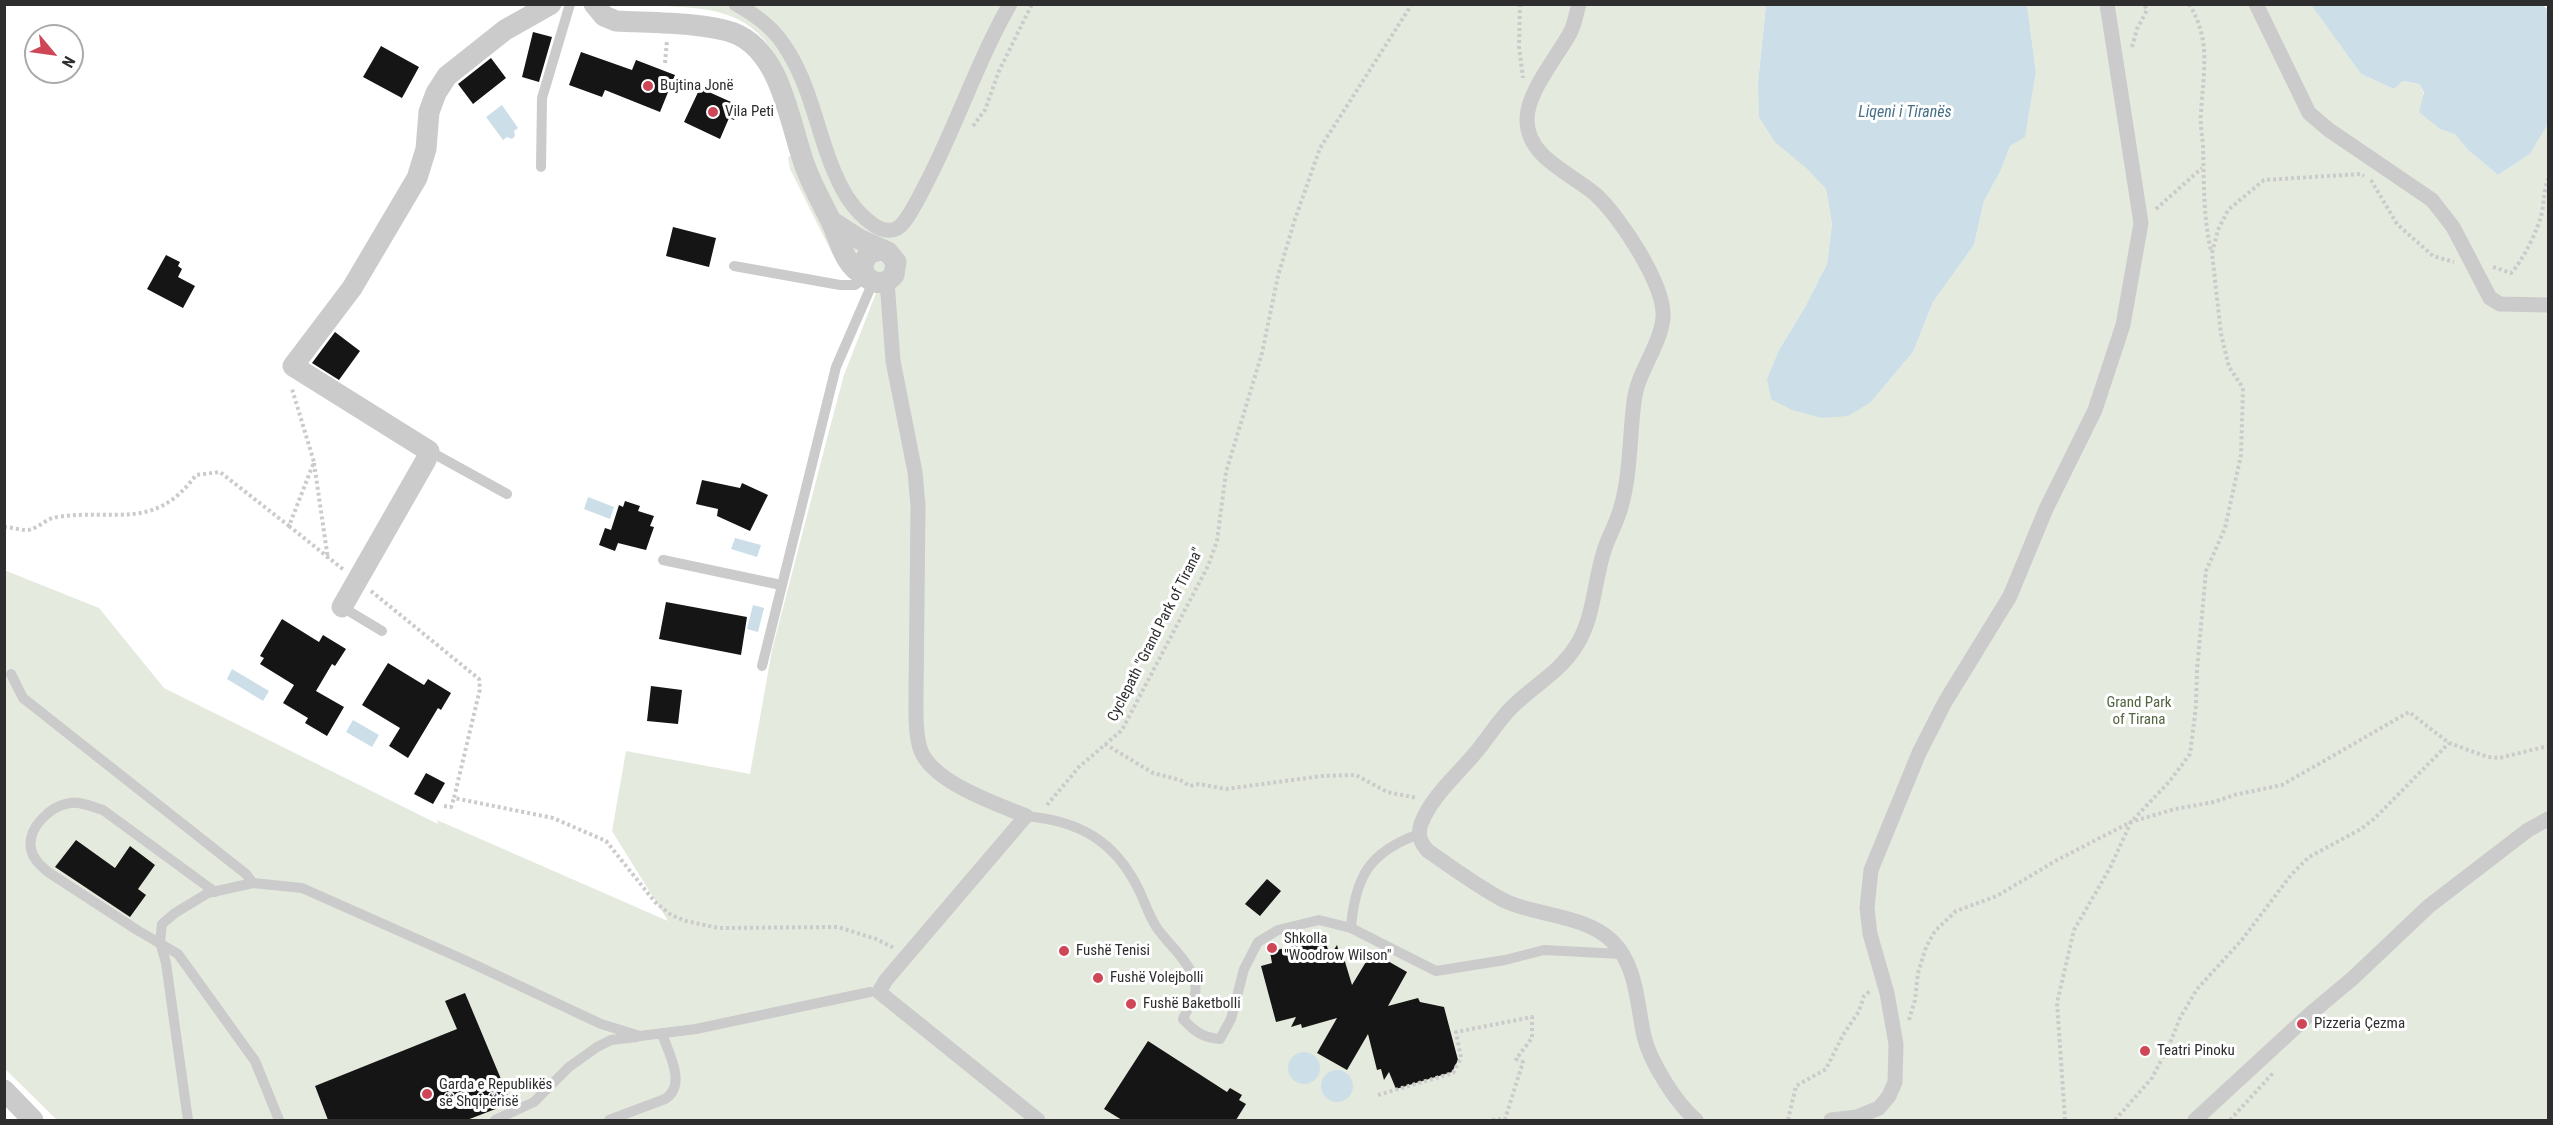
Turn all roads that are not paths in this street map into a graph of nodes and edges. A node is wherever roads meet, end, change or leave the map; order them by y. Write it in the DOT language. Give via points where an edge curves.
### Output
graph roads {
  1 [pos="551,4"];
  2 [pos="570,4"];
  3 [pos="594,4"];
  4 [pos="736,4"];
  5 [pos="1010,4"];
  6 [pos="1579,4"];
  7 [pos="2107,4"];
  8 [pos="2256,4"];
  9 [pos="541,167"];
  10 [pos="831,221"];
  11 [pos="881,250"];
  12 [pos="734,266"];
  13 [pos="873,279"];
  14 [pos="2548,305"];
  15 [pos="429,451"];
  16 [pos="507,494"];
  17 [pos="663,560"];
  18 [pos="781,585"];
  19 [pos="342,607"];
  20 [pos="382,631"];
  21 [pos="762,666"];
  22 [pos="11,674"];
  23 [pos="1031,817"];
  24 [pos="2548,819"];
  25 [pos="1419,834"];
  26 [pos="253,883"];
  27 [pos="215,892"];
  28 [pos="1351,928"];
  29 [pos="159,942"];
  30 [pos="1621,954"];
  31 [pos="875,992"];
  32 [pos="662,1034"];
  33 [pos="640,1036"];
  34 [pos="4,1090"];
  35 [pos="33,1120"];
  36 [pos="188,1120"];
  37 [pos="279,1120"];
  38 [pos="495,1120"];
  39 [pos="609,1120"];
  40 [pos="1038,1120"];
  41 [pos="1696,1120"];
  42 [pos="1831,1120"];
  43 [pos="2195,1120"];
  1 -- 15 [label="street" via="509,21 447,76 429,112 426,149 417,178 352,288 293,366"];
  2 -- 9 [label="lane" via="542,98"];
  3 -- 10 [label="street" via="604,16 616,21 718,29 746,38 776,73 814,192"];
  4 -- 5 [label="street" via="772,29 790,54 847,196 872,224 892,230 906,221 921,194"];
  6 -- 25 [label="street" via="1572,30 1530,100 1526,120 1530,139 1543,156 1596,195 1613,216 1656,281 1663,316 1634,398 1624,500 1604,551 1578,643 1559,667 1512,707 1441,793"];
  7 -- 42 [label="street" via="2141,223 2123,325 2095,410 2046,509 2010,596 1945,702 1919,753 1871,870 1869,925 1896,1044 1896,1082 1879,1108 1857,1117"];
  8 -- 14 [label="street" via="2309,113 2432,200 2453,226 2490,298 2500,304"];
  10 -- 11 [label="street"];
  10 -- 13 [label="street" via="845,258 855,270"];
  11 -- 13 [label="street" via="875,250 862,265"];
  11 -- 13 [label="street" via="896,262 894,275"];
  12 -- 13 [label="lane" via="840,285"];
  13 -- 18 [label="lane" via="836,367"];
  13 -- 23 [label="street" via="894,361 915,472 916,696 921,751 940,774"];
  15 -- 16 [label="lane"];
  15 -- 19 [label="street"];
  17 -- 18 [label="lane"];
  18 -- 21 [label="lane"];
  19 -- 20 [label="lane"];
  22 -- 26 [label="lane" via="23,698"];
  23 -- 28 [label="lane" via="1070,824 1091,833 1120,861 1140,891 1156,927 1185,962 1194,981 1195,995 1183,1019 1208,1038 1220,1039 1226,1028 1244,969 1258,942 1278,930 1319,920"];
  23 -- 31 [label="street"];
  24 -- 43 [label="street" via="2429,906"];
  25 -- 28 [label="lane" via="1370,863 1358,892"];
  25 -- 30 [label="street" via="1428,851 1506,901 1599,932"];
  26 -- 27 [label="lane"];
  26 -- 33 [label="lane" via="302,888 601,1024"];
  27 -- 29 [label="lane" via="162,924"];
  27 -- 29 [label="lane" via="102,810 72,802 38,824 32,836 32,851 48,872"];
  28 -- 30 [label="lane" via="1436,971 1544,950"];
  29 -- 36 [label="lane" via="166,963"];
  29 -- 37 [label="lane" via="178,954 255,1061"];
  30 -- 41 [label="street" via="1639,1002 1644,1038 1683,1109"];
  31 -- 32 [label="lane"];
  31 -- 40 [label="street"];
  32 -- 33 [label="lane"];
  32 -- 39 [label="lane" via="676,1076 673,1094"];
  33 -- 38 [label="lane" via="611,1040 597,1047 569,1066 534,1102"];
  34 -- 35 [label="street"];
}
